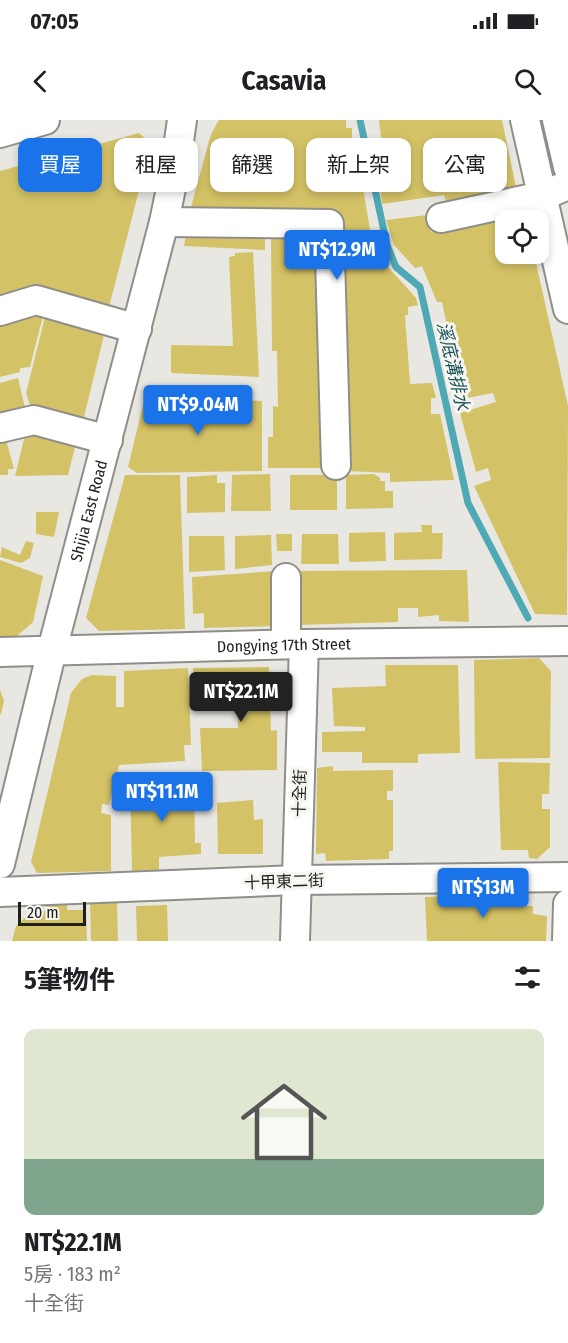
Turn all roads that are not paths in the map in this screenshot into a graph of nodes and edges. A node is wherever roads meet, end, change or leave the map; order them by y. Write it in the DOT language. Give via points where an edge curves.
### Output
graph roads {
  1 [pos="45,120"];
  2 [pos="182,120"];
  3 [pos="525,120"];
  4 [pos="557,120"];
  5 [pos="0,133"];
  6 [pos="568,167"];
  7 [pos="568,185"];
  8 [pos="542,196"];
  9 [pos="441,218"];
  10 [pos="164,222"];
  11 [pos="568,309"];
  12 [pos="0,311"];
  13 [pos="137,329"];
  14 [pos="0,428"];
  15 [pos="108,440"];
  16 [pos="336,465"];
  17 [pos="286,578"];
  18 [pos="568,641"];
  19 [pos="295,644"];
  20 [pos="52,650"];
  21 [pos="0,652"];
  22 [pos="0,864"];
  23 [pos="568,878"];
  24 [pos="296,880"];
  25 [pos="0,892"];
  26 [pos="568,904"];
  27 [pos="295,941"];
  28 [pos="567,941"];
  1 -- 5 [label="street"];
  2 -- 10 [label="street, Shijia East Road"];
  3 -- 8 [label="street"];
  4 -- 6 [label="street"];
  7 -- 8 [label="street"];
  8 -- 9 [label="street"];
  8 -- 11 [label="street"];
  10 -- 13 [label="street, Shijia East Road"];
  10 -- 16 [label="street" via="329,224"];
  12 -- 13 [label="street" via="36,300"];
  13 -- 15 [label="street, Shijia East Road"];
  14 -- 15 [label="street" via="34,420"];
  15 -- 20 [label="street, Shijia East Road"];
  17 -- 19 [label="street, 十全街"];
  18 -- 19 [label="street, Dongying 17th Street"];
  19 -- 20 [label="street, Dongying 17th Street"];
  19 -- 24 [label="street, 十全街"];
  20 -- 21 [label="street, Dongying 17th Street"];
  20 -- 22 [label="street, Shijia East Road"];
  23 -- 24 [label="street, 十甲東二街"];
  24 -- 25 [label="street, 十甲東二街"];
  24 -- 27 [label="street, 十全街"];
  26 -- 28 [label="street"];
}
